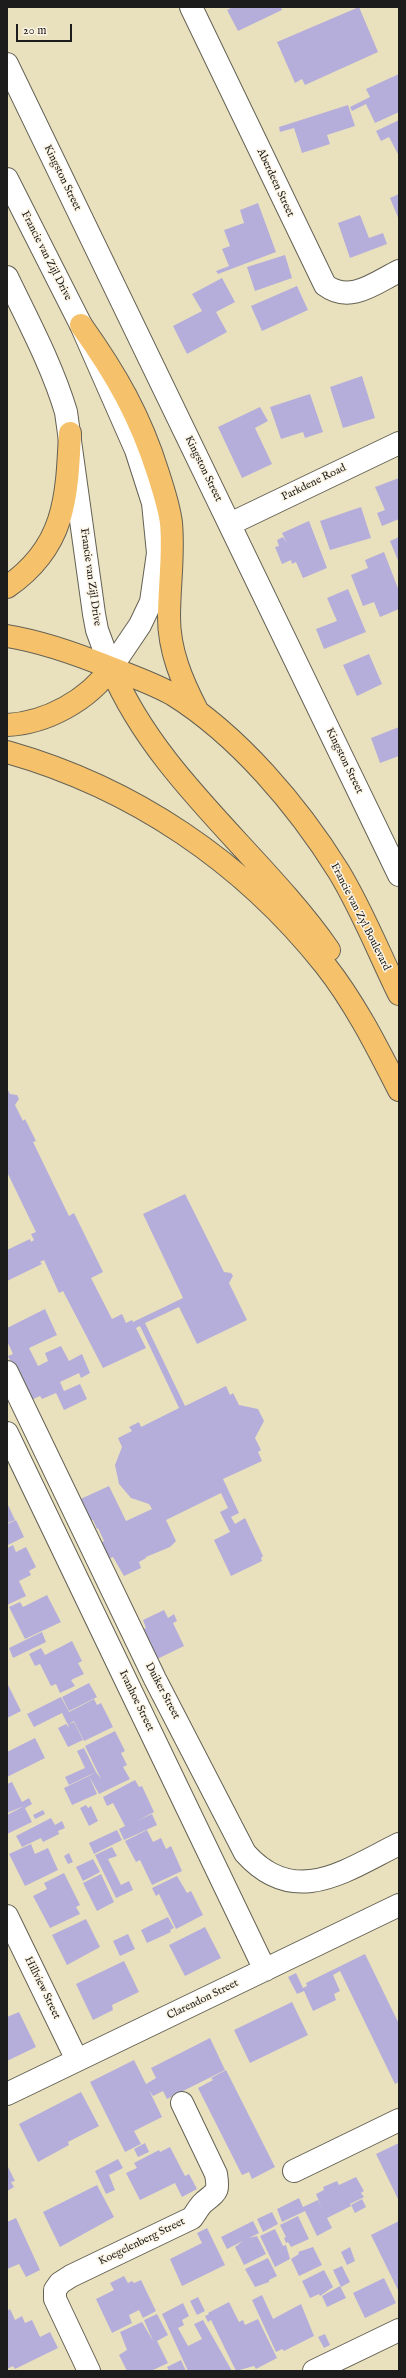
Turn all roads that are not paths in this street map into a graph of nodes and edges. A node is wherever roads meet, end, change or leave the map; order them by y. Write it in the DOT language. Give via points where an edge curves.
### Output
graph roads {
  1 [pos="191,7"];
  2 [pos="7,64"];
  3 [pos="7,179"];
  4 [pos="399,271"];
  5 [pos="7,277"];
  6 [pos="81,325"];
  7 [pos="70,433"];
  8 [pos="399,443"];
  9 [pos="230,524"];
  10 [pos="7,587"];
  11 [pos="7,636"];
  12 [pos="111,668"];
  13 [pos="197,711"];
  14 [pos="7,725"];
  15 [pos="7,752"];
  16 [pos="399,874"];
  17 [pos="399,994"];
  18 [pos="399,1089"];
  19 [pos="7,1372"];
  20 [pos="7,1433"];
  21 [pos="12,1455"];
  22 [pos="399,1844"];
  23 [pos="399,1905"];
  24 [pos="7,1916"];
  25 [pos="265,1970"];
  26 [pos="77,2060"];
  27 [pos="7,2094"];
  28 [pos="182,2103"];
  29 [pos="399,2120"];
  30 [pos="294,2171"];
  31 [pos="399,2330"];
  32 [pos="89,2371"];
  33 [pos="314,2371"];
  1 -- 4 [label="street, Aberdeen Street" via="325,285 334,292 348,294 360,291"];
  2 -- 9 [label="street, Kingston Street"];
  3 -- 6 [label="street, Francie van Zijl Drive"];
  5 -- 7 [label="street, Francie van Zijl Drive" via="59,390"];
  6 -- 12 [label="street, Francie van Zijl Drive" via="136,450 153,503 157,535 158,553 151,602 140,625"];
  6 -- 13 [label="main road" via="112,368 133,409 164,492 171,523 172,576 169,619 174,654 183,683"];
  7 -- 10 [label="main road" via="64,508 39,561 25,575"];
  7 -- 12 [label="street, Francie van Zijl Drive" via="94,614"];
  8 -- 9 [label="street, Parkdene Road"];
  9 -- 16 [label="street, Kingston Street"];
  11 -- 12 [label="main road, Francie van Zyl Boulevard" via="75,652"];
  12 -- 13 [label="main road, Francie van Zyl Boulevard" via="146,681"];
  12 -- 14 [label="main road" via="92,691 71,705 32,721"];
  12 -- 18 [label="main road" via="142,728 197,796 292,900 345,972 376,1027"];
  13 -- 17 [label="main road, Francie van Zyl Boulevard" via="249,758 298,813 339,872"];
  15 -- 18 [label="main road" via="63,770 136,803 184,833 230,867 289,924 325,965 369,1033"];
  19 -- 22 [label="street, Duiker Street" via="155,1679 245,1853 262,1870 275,1876 289,1881 311,1882 331,1876"];
  20 -- 21 [label="street, Ivanhoe Street"];
  21 -- 25 [label="street, Ivanhoe Street"];
  23 -- 25 [label="street, Clarendon Street"];
  24 -- 26 [label="street, Hillview Street"];
  25 -- 26 [label="street, Clarendon Street"];
  26 -- 27 [label="street, Clarendon Street"];
  28 -- 32 [label="street, Koegelenberg Street" via="216,2174 218,2187 192,2218 71,2276 55,2290 55,2299"];
  29 -- 30 [label="street"];
  31 -- 33 [label="street"];
}
